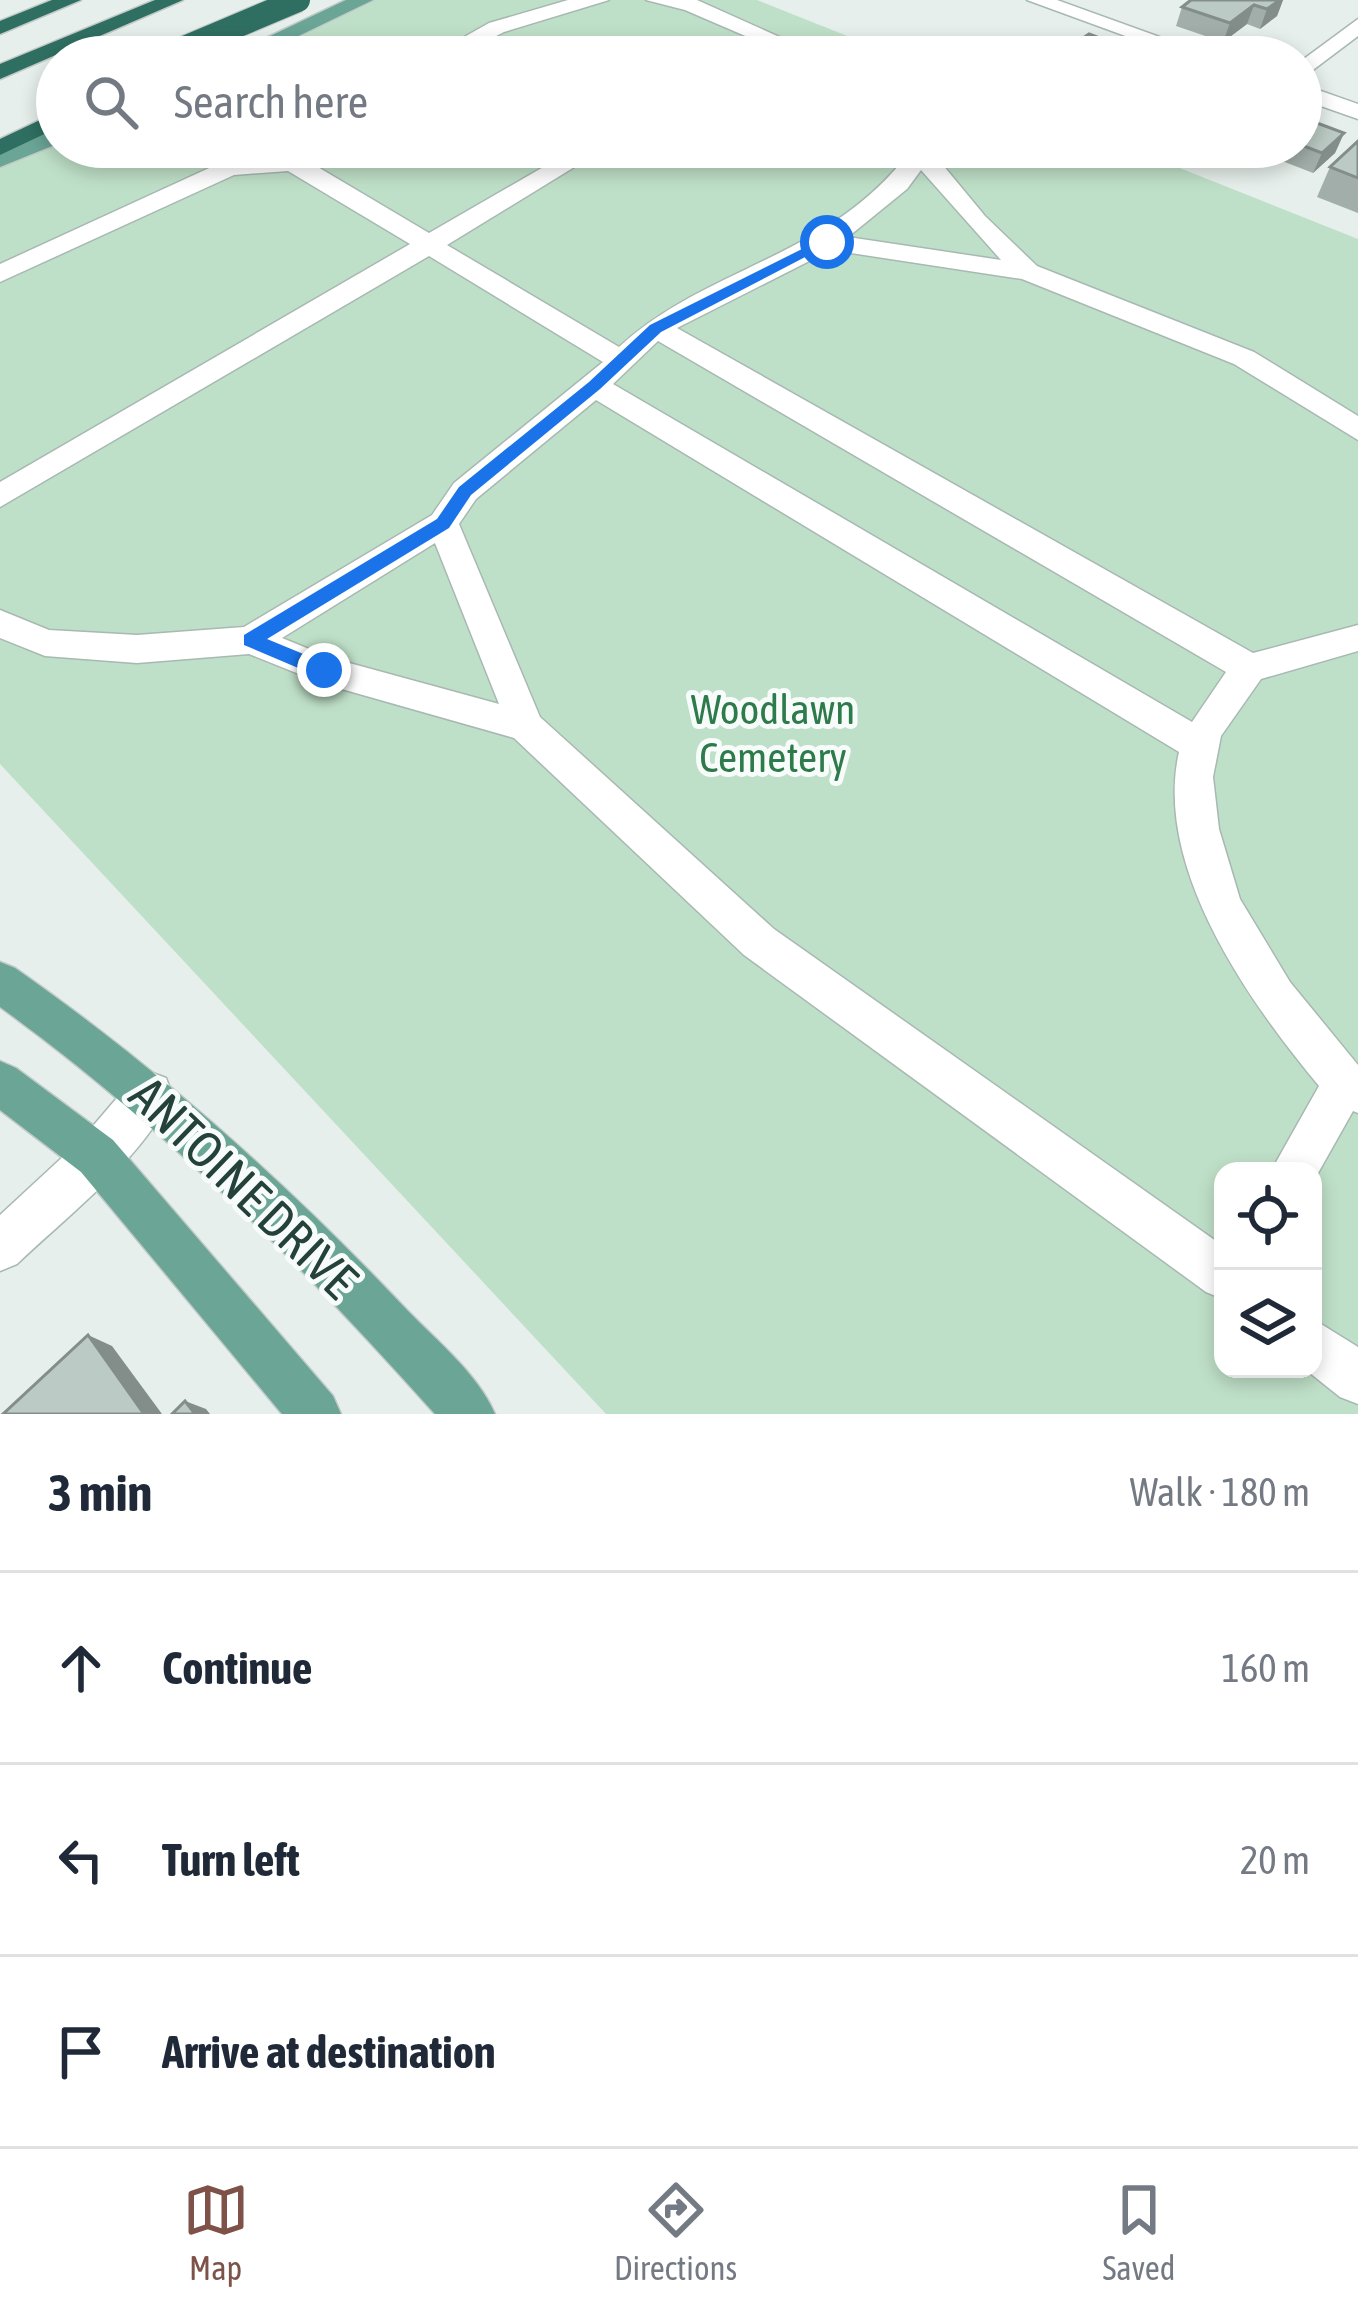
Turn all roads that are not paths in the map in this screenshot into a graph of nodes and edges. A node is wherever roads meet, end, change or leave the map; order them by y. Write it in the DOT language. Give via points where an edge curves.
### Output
graph roads {
  1 [pos="28,0"];
  2 [pos="70,0"];
  3 [pos="173,0"];
  4 [pos="296,0"];
  5 [pos="363,0"];
  6 [pos="599,0"];
  7 [pos="656,0"];
  8 [pos="1037,0"];
  9 [pos="0,11"];
  10 [pos="1358,25"];
  11 [pos="0,28"];
  12 [pos="86,36"];
  13 [pos="212,36"];
  14 [pos="223,36"];
  15 [pos="283,36"];
  16 [pos="475,36"];
  17 [pos="766,36"];
  18 [pos="1146,36"];
  19 [pos="1322,55"];
  20 [pos="36,57"];
  21 [pos="0,72"];
  22 [pos="1322,99"];
  23 [pos="36,110"];
  24 [pos="1358,112"];
  25 [pos="0,125"];
  26 [pos="36,130"];
  27 [pos="36,144"];
  28 [pos="0,148"];
  29 [pos="0,160"];
  30 [pos="216,168"];
  31 [pos="315,168"];
  32 [pos="559,168"];
  33 [pos="907,168"];
  34 [pos="933,168"];
  35 [pos="827,242"];
  36 [pos="428,244"];
  37 [pos="1028,272"];
  38 [pos="0,274"];
  39 [pos="656,328"];
  40 [pos="620,360"];
  41 [pos="594,386"];
  42 [pos="1358,430"];
  43 [pos="0,496"];
  44 [pos="443,523"];
  45 [pos="0,622"];
  46 [pos="1358,638"];
  47 [pos="250,640"];
  48 [pos="1249,668"];
  49 [pos="526,726"];
  50 [pos="1199,745"];
  51 [pos="0,982"];
  52 [pos="0,1083"];
  53 [pos="1352,1087"];
  54 [pos="150,1094"];
  55 [pos="98,1156"];
  56 [pos="1300,1162"];
  57 [pos="0,1247"];
  58 [pos="1215,1270"];
  59 [pos="1322,1351"];
  60 [pos="1358,1379"];
  61 [pos="315,1414"];
  62 [pos="470,1414"];
  1 -- 9 [label="highway"];
  2 -- 11 [label="highway"];
  3 -- 12 [label="highway"];
  4 -- 13 [label="highway, bridge"];
  4 -- 14 [label="highway"];
  5 -- 15 [label="main road"];
  6 -- 16 [label="street"];
  7 -- 17 [label="street" via="689,4"];
  8 -- 18 [label="street"];
  10 -- 19 [label="street"];
  20 -- 21 [label="highway"];
  22 -- 24 [label="street"];
  23 -- 25 [label="highway"];
  26 -- 28 [label="highway"];
  27 -- 29 [label="main road"];
  30 -- 38 [label="street"];
  31 -- 36 [label="street"];
  32 -- 36 [label="street"];
  33 -- 35 [label="street"];
  34 -- 37 [label="street"];
  35 -- 37 [label="street"];
  35 -- 39 [label="street"];
  36 -- 40 [label="street"];
  36 -- 43 [label="street"];
  37 -- 42 [label="street" via="1244,358"];
  39 -- 40 [label="street"];
  39 -- 48 [label="street"];
  40 -- 41 [label="street"];
  41 -- 44 [label="street" via="465,491"];
  41 -- 50 [label="street"];
  44 -- 47 [label="street"];
  44 -- 49 [label="street"];
  45 -- 47 [label="street" via="68,645"];
  46 -- 48 [label="street"];
  47 -- 49 [label="street" via="324,670"];
  48 -- 50 [label="street"];
  49 -- 58 [label="street" via="759,942"];
  50 -- 53 [label="street" via="1193,791 1231,929 1273,998"];
  51 -- 54 [label="main road, ANTOINE DRIVE"];
  52 -- 55 [label="main road, ANTOINE DRIVE"];
  53 -- 56 [label="street"];
  54 -- 55 [label="street"];
  54 -- 62 [label="main road, ANTOINE DRIVE" via="400,1335"];
  55 -- 57 [label="street"];
  55 -- 61 [label="main road, ANTOINE DRIVE"];
  59 -- 60 [label="street"];
}
